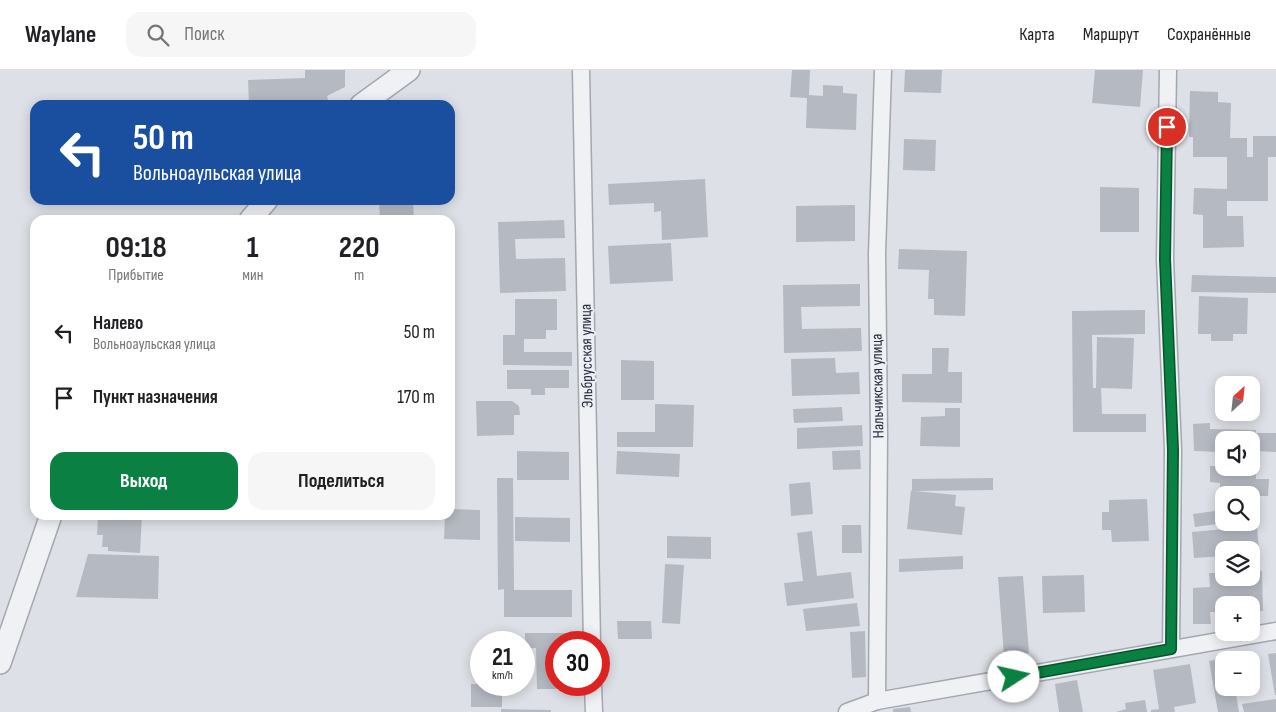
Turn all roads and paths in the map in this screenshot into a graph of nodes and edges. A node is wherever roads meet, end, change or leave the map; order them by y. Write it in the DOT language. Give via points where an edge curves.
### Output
graph roads {
  1 [pos="409,70"];
  2 [pos="581,70"];
  3 [pos="883,70"];
  4 [pos="1168,70"];
  5 [pos="368,100"];
  6 [pos="263,205"];
  7 [pos="254,215"];
  8 [pos="49,520"];
  9 [pos="592,631"];
  10 [pos="1276,631"];
  11 [pos="1171,649"];
  12 [pos="0,663"];
  13 [pos="593,696"];
  14 [pos="877,701"];
  15 [pos="594,712"];
  16 [pos="847,712"];
  1 -- 5 [label="street"];
  2 -- 9 [label="street, Эльбрусская улица"];
  3 -- 14 [label="street, Нальчикская улица" via="877,254"];
  4 -- 11 [label="street" via="1165,259 1173,450"];
  6 -- 7 [label="street"];
  8 -- 12 [label="street"];
  10 -- 11 [label="street"];
  11 -- 14 [label="street"];
  13 -- 15 [label="street"];
  14 -- 16 [label="street"];
}
